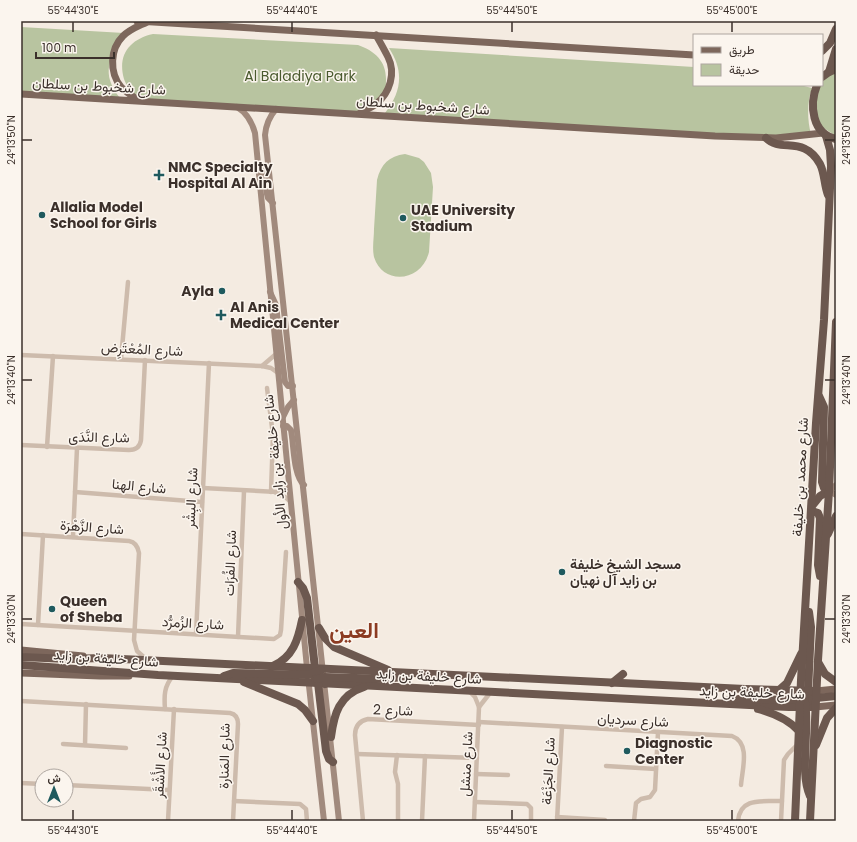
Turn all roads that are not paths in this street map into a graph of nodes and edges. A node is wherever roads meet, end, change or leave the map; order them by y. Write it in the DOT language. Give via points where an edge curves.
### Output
graph roads {
  1 [pos="137,21"];
  2 [pos="148,22"];
  3 [pos="199,23"];
  4 [pos="836,29"];
  5 [pos="376,35"];
  6 [pos="836,49"];
  7 [pos="823,50"];
  8 [pos="693,55"];
  9 [pos="827,73"];
  10 [pos="817,86"];
  11 [pos="21,94"];
  12 [pos="139,100"];
  13 [pos="237,106"];
  14 [pos="276,109"];
  15 [pos="358,114"];
  16 [pos="825,134"];
  17 [pos="766,138"];
  18 [pos="836,139"];
  19 [pos="257,165"];
  20 [pos="830,199"];
  21 [pos="273,203"];
  22 [pos="128,282"];
  23 [pos="269,291"];
  24 [pos="836,322"];
  25 [pos="276,354"];
  26 [pos="21,355"];
  27 [pos="53,356"];
  28 [pos="121,359"];
  29 [pos="145,360"];
  30 [pos="209,363"];
  31 [pos="262,366"];
  32 [pos="278,373"];
  33 [pos="293,386"];
  34 [pos="267,388"];
  35 [pos="818,396"];
  36 [pos="294,400"];
  37 [pos="282,419"];
  38 [pos="283,426"];
  39 [pos="21,445"];
  40 [pos="47,446"];
  41 [pos="77,448"];
  42 [pos="830,451"];
  43 [pos="836,462"];
  44 [pos="288,481"];
  45 [pos="304,485"];
  46 [pos="836,486"];
  47 [pos="203,488"];
  48 [pos="244,491"];
  49 [pos="75,492"];
  50 [pos="273,492"];
  51 [pos="832,493"];
  52 [pos="202,502"];
  53 [pos="290,502"];
  54 [pos="812,508"];
  55 [pos="836,516"];
  56 [pos="21,534"];
  57 [pos="43,535"];
  58 [pos="73,537"];
  59 [pos="826,540"];
  60 [pos="286,552"];
  61 [pos="298,582"];
  62 [pos="823,582"];
  63 [pos="806,604"];
  64 [pos="302,620"];
  65 [pos="21,624"];
  66 [pos="38,625"];
  67 [pos="319,628"];
  68 [pos="134,631"];
  69 [pos="196,634"];
  70 [pos="238,637"];
  71 [pos="803,647"];
  72 [pos="21,650"];
  73 [pos="21,657"];
  74 [pos="101,658"];
  75 [pos="147,660"];
  76 [pos="818,660"];
  77 [pos="21,665"];
  78 [pos="272,666"];
  79 [pos="21,673"];
  80 [pos="393,673"];
  81 [pos="413,674"];
  82 [pos="624,674"];
  83 [pos="158,675"];
  84 [pos="173,676"];
  85 [pos="316,676"];
  86 [pos="222,678"];
  87 [pos="234,679"];
  88 [pos="836,682"];
  89 [pos="612,683"];
  90 [pos="367,686"];
  91 [pos="836,689"];
  92 [pos="778,691"];
  93 [pos="470,692"];
  94 [pos="490,693"];
  95 [pos="836,696"];
  96 [pos="808,699"];
  97 [pos="21,701"];
  98 [pos="86,704"];
  99 [pos="718,704"];
  100 [pos="744,705"];
  101 [pos="836,706"];
  102 [pos="479,707"];
  103 [pos="165,709"];
  104 [pos="174,710"];
  105 [pos="313,721"];
  106 [pos="479,724"];
  107 [pos="562,727"];
  108 [pos="799,731"];
  109 [pos="658,732"];
  110 [pos="330,737"];
  111 [pos="63,744"];
  112 [pos="798,744"];
  113 [pos="85,745"];
  114 [pos="126,748"];
  115 [pos="813,752"];
  116 [pos="357,754"];
  117 [pos="396,755"];
  118 [pos="425,756"];
  119 [pos="477,758"];
  120 [pos="333,762"];
  121 [pos="606,766"];
  122 [pos="656,769"];
  123 [pos="476,774"];
  124 [pos="508,776"];
  125 [pos="21,783"];
  126 [pos="34,784"];
  127 [pos="74,785"];
  128 [pos="741,785"];
  129 [pos="169,790"];
  130 [pos="811,798"];
  131 [pos="234,801"];
  132 [pos="782,801"];
  133 [pos="475,802"];
  134 [pos="557,819"];
  135 [pos="605,820"];
  136 [pos="168,821"];
  137 [pos="233,821"];
  138 [pos="307,821"];
  139 [pos="324,821"];
  140 [pos="339,821"];
  141 [pos="363,821"];
  142 [pos="398,821"];
  143 [pos="422,821"];
  144 [pos="474,821"];
  145 [pos="531,821"];
  146 [pos="634,821"];
  147 [pos="737,821"];
  148 [pos="782,821"];
  149 [pos="795,821"];
  150 [pos="810,821"];
  1 -- 2 [label="main road"];
  2 -- 3 [label="main road"];
  2 -- 12 [label="main road" via="123,36 112,58 118,83"];
  3 -- 5 [label="main road"];
  4 -- 7 [label="highway" via="830,43"];
  5 -- 8 [label="main road"];
  5 -- 15 [label="main road" via="390,64 391,80 381,100"];
  6 -- 9 [label="highway"];
  10 -- 16 [label="highway, شارع محمد بن خليفة" via="813,97 813,114 818,127"];
  11 -- 12 [label="main road, شارع شخبوط بن سلطان"];
  12 -- 13 [label="main road, شارع شخبوط بن سلطان"];
  13 -- 14 [label="main road, شارع شخبوط بن سلطان"];
  13 -- 19 [label="main road, شارع خليفة بن زايد الأول" via="247,116 254,129"];
  14 -- 15 [label="main road, شارع شخبوط بن سلطان"];
  14 -- 21 [label="main road, شارع خليفة بن زايد الأول" via="268,119 266,131"];
  15 -- 17 [label="main road, شارع شخبوط بن سلطان"];
  16 -- 17 [label="main road, شارع شخبوط بن سلطان"];
  16 -- 18 [label="highway"];
  16 -- 20 [label="highway, شارع محمد بن خليفة" via="831,158"];
  17 -- 20 [label="highway" via="775,144 798,146 811,153 821,168"];
  19 -- 21 [label="main road" via="263,168 268,198"];
  19 -- 23 [label="main road, شارع خليفة بن زايد الأول"];
  20 -- 35 [label="highway, شارع محمد بن خليفة"];
  21 -- 33 [label="main road, شارع خليفة بن زايد الأول"];
  22 -- 28 [label="street"];
  23 -- 25 [label="main road, شارع خليفة بن زايد الأول"];
  23 -- 33 [label="main road" via="276,305 284,382 288,386"];
  24 -- 42 [label="highway, شارع محمد بن خليفة"];
  25 -- 31 [label="street"];
  25 -- 32 [label="main road, شارع خليفة بن زايد الأول"];
  26 -- 27 [label="street, شارع المُعْتَرِض"];
  27 -- 28 [label="street, شارع المُعْتَرِض"];
  27 -- 40 [label="street"];
  28 -- 29 [label="street, شارع المُعْتَرِض"];
  29 -- 30 [label="street, شارع المُعْتَرِض"];
  29 -- 41 [label="street, شارع النَّدَى" via="141,438 138,447 134,450"];
  30 -- 31 [label="street, شارع المُعْتَرِض"];
  30 -- 47 [label="street, شارع البِشْر"];
  31 -- 32 [label="street, شارع المُعْتَرِض"];
  32 -- 37 [label="main road, شارع خليفة بن زايد الأول"];
  33 -- 36 [label="main road, شارع خليفة بن زايد الأول"];
  34 -- 50 [label="street" via="273,439"];
  35 -- 51 [label="highway" via="824,407 822,484"];
  35 -- 54 [label="highway, شارع محمد بن خليفة"];
  36 -- 37 [label="main road"];
  36 -- 45 [label="main road, شارع خليفة بن زايد الأول"];
  37 -- 38 [label="main road, شارع خليفة بن زايد الأول"];
  38 -- 44 [label="main road, شارع خليفة بن زايد الأول"];
  38 -- 45 [label="main road" via="288,427 291,432 297,474"];
  39 -- 40 [label="street, شارع النَّدَى"];
  40 -- 41 [label="street, شارع النَّدَى"];
  41 -- 49 [label="street"];
  42 -- 43 [label="highway"];
  42 -- 51 [label="highway, شارع محمد بن خليفة"];
  44 -- 50 [label="street" via="282,490"];
  44 -- 53 [label="main road, شارع خليفة بن زايد الأول"];
  45 -- 67 [label="main road, شارع خليفة بن زايد الأول"];
  46 -- 51 [label="main road"];
  47 -- 48 [label="street"];
  47 -- 52 [label="street, شارع البِشْر"];
  48 -- 50 [label="street"];
  48 -- 70 [label="street, شارع الفُرَات"];
  49 -- 52 [label="street, شارع الهنا"];
  49 -- 58 [label="street"];
  50 -- 53 [label="street"];
  51 -- 54 [label="highway" via="820,496"];
  51 -- 59 [label="highway, شارع محمد بن خليفة"];
  52 -- 69 [label="street, شارع البِشْر"];
  53 -- 61 [label="main road, شارع خليفة بن زايد الأول"];
  54 -- 62 [label="highway" via="820,516 818,564"];
  54 -- 63 [label="highway, شارع محمد بن خليفة"];
  55 -- 59 [label="highway"];
  56 -- 57 [label="street, شارع الزَّهْرَة"];
  57 -- 58 [label="street, شارع الزَّهْرَة"];
  57 -- 66 [label="street"];
  58 -- 68 [label="street, شارع الزَّهْرَة" via="129,541 137,547"];
  59 -- 62 [label="highway, شارع محمد بن خليفة"];
  60 -- 70 [label="street, شارع الزُمرُّد" via="280,635 274,639"];
  61 -- 64 [label="main road, شارع خليفة بن زايد الأول"];
  61 -- 85 [label="highway" via="306,598"];
  62 -- 76 [label="highway, شارع محمد بن خليفة"];
  63 -- 71 [label="highway, شارع محمد بن خليفة"];
  63 -- 96 [label="highway" via="811,627"];
  64 -- 78 [label="highway" via="294,648 287,657"];
  64 -- 85 [label="main road, شارع خليفة بن زايد الأول"];
  65 -- 66 [label="street, شارع الزُمرُّد"];
  66 -- 68 [label="street, شارع الزُمرُّد"];
  67 -- 80 [label="highway" via="324,638 334,647"];
  67 -- 85 [label="main road, شارع خليفة بن زايد الأول"];
  68 -- 69 [label="street, شارع الزُمرُّد"];
  68 -- 75 [label="street, شارع الزَّهْرَة" via="136,648"];
  69 -- 70 [label="street, شارع الزُمرُّد"];
  71 -- 92 [label="highway" via="787,683"];
  71 -- 96 [label="highway, شارع محمد بن خليفة"];
  72 -- 74 [label="main road"];
  73 -- 74 [label="highway, شارع خليفة بن زايد"];
  74 -- 75 [label="highway, شارع خليفة بن زايد"];
  75 -- 78 [label="highway, شارع خليفة بن زايد"];
  76 -- 88 [label="highway" via="825,674"];
  76 -- 96 [label="highway, شارع محمد بن خليفة"];
  77 -- 83 [label="highway, شارع خليفة بن زايد"];
  78 -- 85 [label="highway, شارع خليفة بن زايد"];
  79 -- 83 [label="main road"];
  80 -- 81 [label="highway, شارع خليفة بن زايد"];
  80 -- 85 [label="highway, شارع خليفة بن زايد"];
  81 -- 85 [label="highway" via="387,679"];
  81 -- 89 [label="highway, شارع خليفة بن زايد"];
  82 -- 89 [label="highway"];
  83 -- 84 [label="highway, شارع خليفة بن زايد"];
  84 -- 86 [label="highway, شارع خليفة بن زايد"];
  84 -- 103 [label="street" via="165,690"];
  85 -- 86 [label="highway" via="233,673"];
  85 -- 87 [label="highway, شارع خليفة بن زايد"];
  85 -- 90 [label="highway, شارع خليفة بن زايد"];
  85 -- 105 [label="main road, شارع خليفة بن زايد الأول"];
  85 -- 110 [label="main road, شارع خليفة بن زايد الأول"];
  85 -- 120 [label="highway" via="326,752"];
  86 -- 87 [label="highway, شارع خليفة بن زايد"];
  87 -- 105 [label="highway" via="298,704 306,710"];
  89 -- 92 [label="highway, شارع خليفة بن زايد"];
  90 -- 93 [label="highway, شارع خليفة بن زايد"];
  90 -- 110 [label="highway" via="353,691 342,702 334,717"];
  91 -- 96 [label="main road, شارع خليفة بن زايد"];
  92 -- 96 [label="highway, شارع خليفة بن زايد"];
  93 -- 94 [label="highway, شارع خليفة بن زايد"];
  93 -- 102 [label="street"];
  94 -- 99 [label="highway, شارع خليفة بن زايد"];
  94 -- 102 [label="street"];
  95 -- 96 [label="highway"];
  96 -- 99 [label="highway" via="734,699"];
  96 -- 100 [label="highway, شارع خليفة بن زايد"];
  96 -- 101 [label="main road, شارع خليفة بن زايد"];
  96 -- 108 [label="highway, شارع محمد بن خليفة"];
  96 -- 115 [label="highway, شارع محمد بن خليفة"];
  96 -- 130 [label="highway" via="805,780"];
  97 -- 98 [label="street, شارع المَنارة"];
  98 -- 103 [label="street, شارع المَنارة"];
  98 -- 113 [label="street"];
  99 -- 100 [label="highway, شارع خليفة بن زايد"];
  100 -- 108 [label="highway" via="777,715"];
  101 -- 115 [label="highway" via="827,718"];
  102 -- 106 [label="street, شارع منشل"];
  103 -- 104 [label="street, شارع المَنارة"];
  104 -- 129 [label="street, شارع الأَشْقَر"];
  104 -- 131 [label="street, شارع المَنارة" via="230,713 236,716 238,724"];
  105 -- 139 [label="main road, شارع خليفة بن زايد الأول"];
  106 -- 107 [label="street, شارع سرديان"];
  106 -- 116 [label="street, شارع 2" via="365,720 355,730"];
  106 -- 119 [label="street, شارع منشل"];
  107 -- 109 [label="street, شارع سرديان"];
  107 -- 134 [label="street, شارع الجَزْعَة"];
  108 -- 112 [label="highway, شارع محمد بن خليفة"];
  109 -- 122 [label="street"];
  109 -- 128 [label="street, شارع سرديان" via="737,738 744,750"];
  110 -- 120 [label="main road, شارع خليفة بن زايد الأول"];
  111 -- 113 [label="street"];
  112 -- 132 [label="street" via="784,760"];
  112 -- 149 [label="highway, شارع محمد بن خليفة"];
  113 -- 114 [label="street"];
  115 -- 130 [label="highway, شارع محمد بن خليفة"];
  116 -- 117 [label="street"];
  116 -- 141 [label="street, شارع 2"];
  117 -- 118 [label="street"];
  117 -- 142 [label="street"];
  118 -- 119 [label="street"];
  118 -- 143 [label="street"];
  119 -- 123 [label="street, شارع منشل"];
  120 -- 140 [label="main road, شارع خليفة بن زايد الأول"];
  121 -- 122 [label="street"];
  122 -- 146 [label="street" via="655,792 636,803"];
  123 -- 124 [label="street"];
  123 -- 133 [label="street, شارع منشل"];
  125 -- 126 [label="street"];
  127 -- 129 [label="street"];
  129 -- 136 [label="street, شارع الأَشْقَر"];
  130 -- 150 [label="highway, شارع محمد بن خليفة"];
  131 -- 137 [label="street, شارع المَنارة"];
  131 -- 138 [label="street" via="300,804 306,809"];
  132 -- 147 [label="street" via="746,804 740,810"];
  132 -- 148 [label="street"];
  133 -- 144 [label="street, شارع منشل"];
  133 -- 145 [label="street" via="527,804 531,808"];
  134 -- 135 [label="street, شارع الجَزْعَة"];
}
